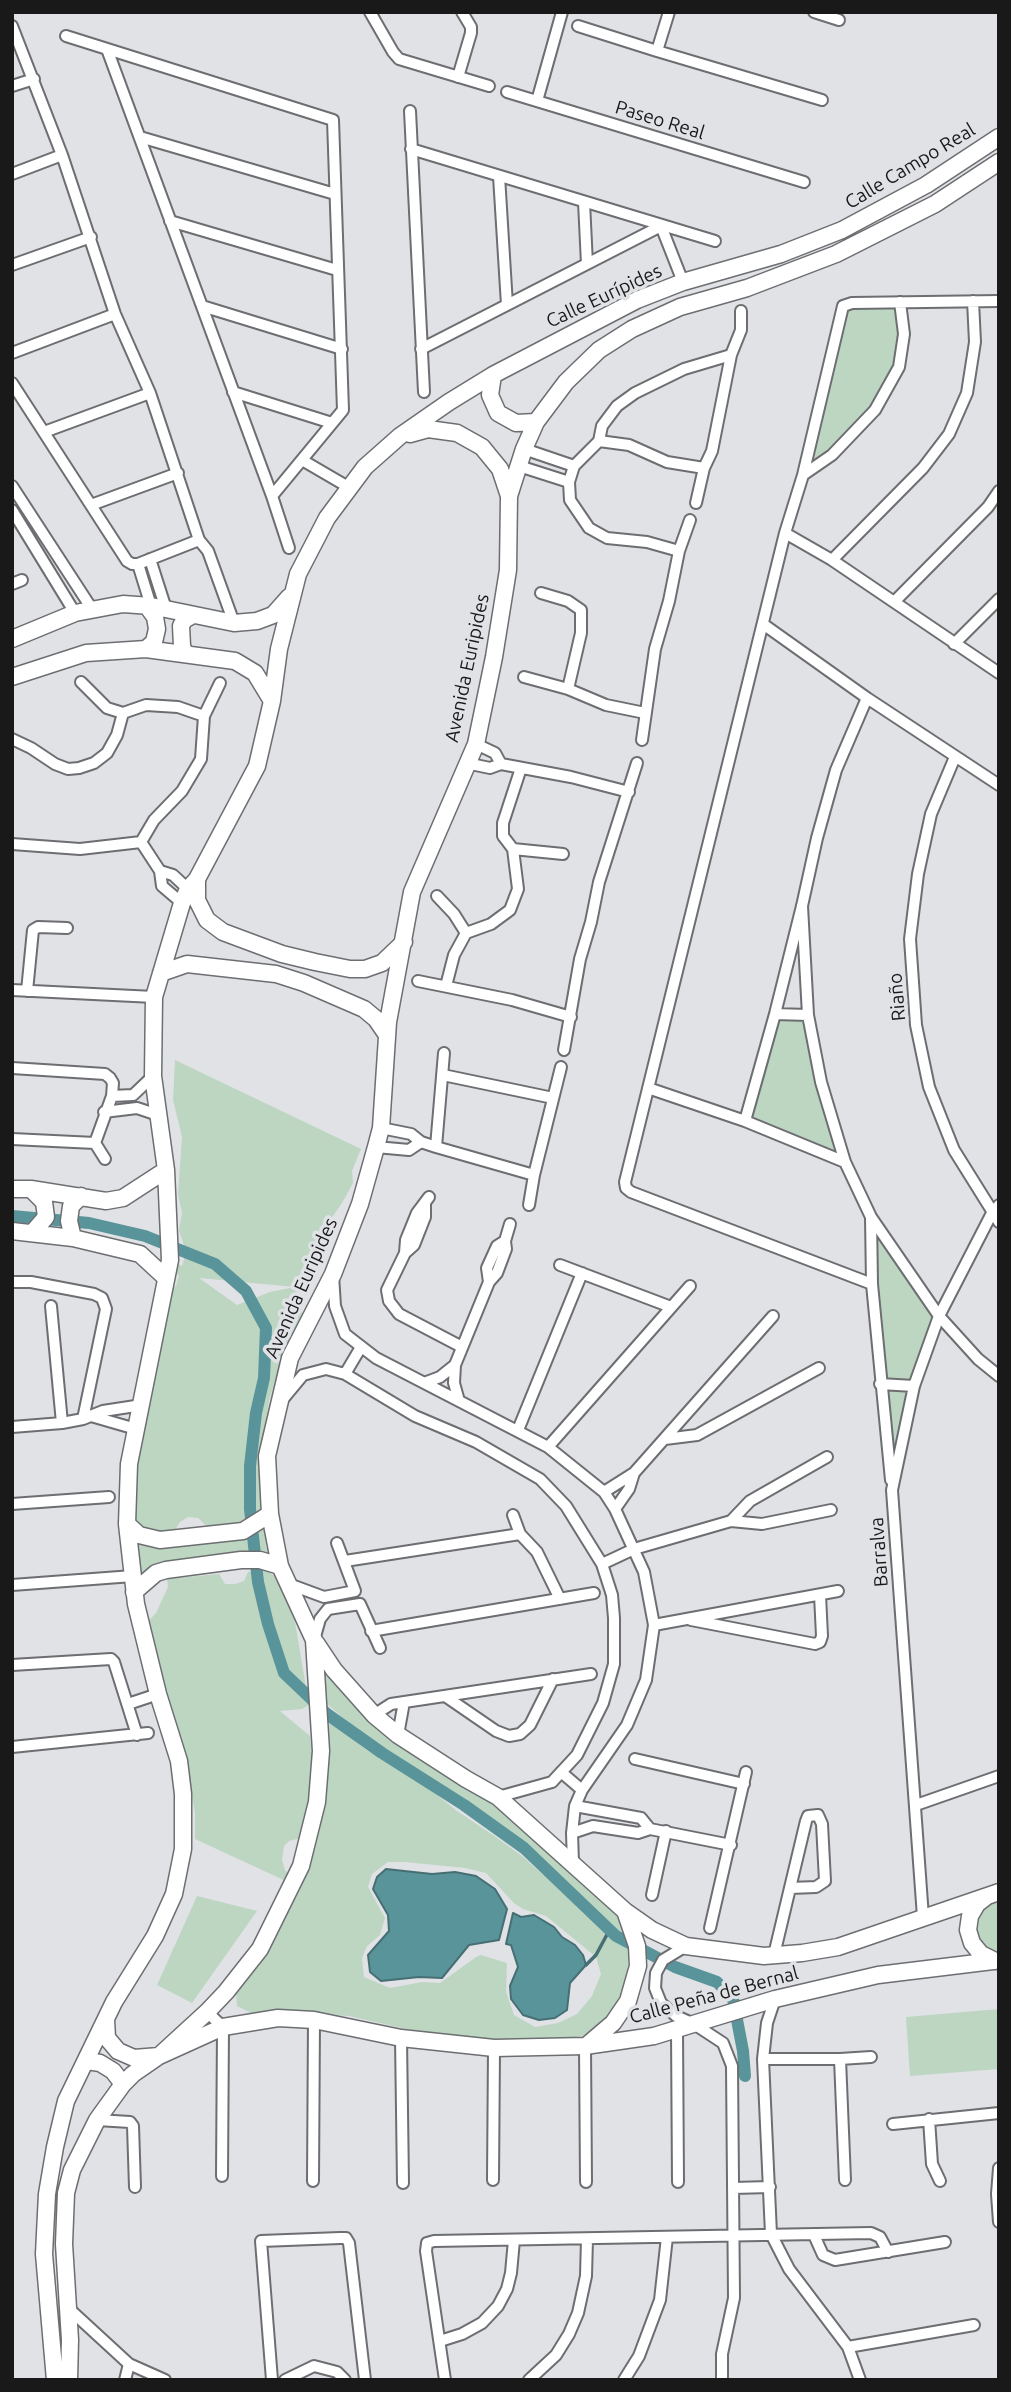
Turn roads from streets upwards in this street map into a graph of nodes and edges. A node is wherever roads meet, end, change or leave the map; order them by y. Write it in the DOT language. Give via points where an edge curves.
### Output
graph roads {
  1 [pos="370,12"];
  2 [pos="462,12"];
  3 [pos="562,12"];
  4 [pos="669,12"];
  5 [pos="815,12"];
  6 [pos="839,20"];
  7 [pos="12,26"];
  8 [pos="578,26"];
  9 [pos="66,36"];
  10 [pos="107,49"];
  11 [pos="657,51"];
  12 [pos="458,77"];
  13 [pos="34,79"];
  14 [pos="12,86"];
  15 [pos="489,86"];
  16 [pos="507,92"];
  17 [pos="822,100"];
  18 [pos="537,101"];
  19 [pos="410,111"];
  20 [pos="139,137"];
  21 [pos="999,137"];
  22 [pos="411,149"];
  23 [pos="62,155"];
  24 [pos="999,162"];
  25 [pos="12,174"];
  26 [pos="499,176"];
  27 [pos="804,182"];
  28 [pos="335,194"];
  29 [pos="584,202"];
  30 [pos="170,221"];
  31 [pos="661,226"];
  32 [pos="842,230"];
  33 [pos="91,237"];
  34 [pos="715,241"];
  35 [pos="587,264"];
  36 [pos="12,265"];
  37 [pos="739,267"];
  38 [pos="337,270"];
  39 [pos="683,282"];
  40 [pos="747,288"];
  41 [pos="973,301"];
  42 [pos="999,301"];
  43 [pos="900,302"];
  44 [pos="508,305"];
  45 [pos="202,306"];
  46 [pos="741,311"];
  47 [pos="115,314"];
  48 [pos="342,349"];
  49 [pos="421,349"];
  50 [pos="12,354"];
  51 [pos="731,355"];
  52 [pos="493,375"];
  53 [pos="12,383"];
  54 [pos="233,392"];
  55 [pos="424,392"];
  56 [pos="150,393"];
  57 [pos="536,422"];
  58 [pos="332,423"];
  59 [pos="44,432"];
  60 [pos="400,436"];
  61 [pos="599,441"];
  62 [pos="524,449"];
  63 [pos="302,460"];
  64 [pos="519,466"];
  65 [pos="574,466"];
  66 [pos="704,468"];
  67 [pos="178,473"];
  68 [pos="803,475"];
  69 [pos="569,482"];
  70 [pos="12,486"];
  71 [pos="350,488"];
  72 [pos="999,491"];
  73 [pos="272,496"];
  74 [pos="509,496"];
  75 [pos="696,503"];
  76 [pos="91,505"];
  77 [pos="12,510"];
  78 [pos="690,520"];
  79 [pos="785,533"];
  80 [pos="199,540"];
  81 [pos="289,548"];
  82 [pos="679,551"];
  83 [pos="150,559"];
  84 [pos="832,561"];
  85 [pos="138,564"];
  86 [pos="541,593"];
  87 [pos="291,595"];
  88 [pos="999,598"];
  89 [pos="894,602"];
  90 [pos="155,607"];
  91 [pos="92,609"];
  92 [pos="75,613"];
  93 [pos="193,615"];
  94 [pos="234,623"];
  95 [pos="763,624"];
  96 [pos="12,639"];
  97 [pos="954,644"];
  98 [pos="146,649"];
  99 [pos="185,654"];
  100 [pos="999,673"];
  101 [pos="12,677"];
  102 [pos="524,677"];
  103 [pos="81,682"];
  104 [pos="220,682"];
  105 [pos="568,689"];
  106 [pos="867,698"];
  107 [pos="272,701"];
  108 [pos="123,713"];
  109 [pos="645,713"];
  110 [pos="204,716"];
  111 [pos="12,739"];
  112 [pos="642,740"];
  113 [pos="476,744"];
  114 [pos="955,757"];
  115 [pos="466,763"];
  116 [pos="637,763"];
  117 [pos="501,764"];
  118 [pos="521,768"];
  119 [pos="999,785"];
  120 [pos="629,792"];
  121 [pos="141,842"];
  122 [pos="12,844"];
  123 [pos="513,849"];
  124 [pos="563,854"];
  125 [pos="189,890"];
  126 [pos="437,896"];
  127 [pos="802,906"];
  128 [pos="66,928"];
  129 [pos="466,933"];
  130 [pos="404,942"];
  131 [pos="161,973"];
  132 [pos="418,981"];
  133 [pos="446,986"];
  134 [pos="12,990"];
  135 [pos="27,991"];
  136 [pos="154,997"];
  137 [pos="775,1014"];
  138 [pos="808,1015"];
  139 [pos="571,1017"];
  140 [pos="387,1035"];
  141 [pos="564,1050"];
  142 [pos="444,1053"];
  143 [pos="561,1067"];
  144 [pos="12,1068"];
  145 [pos="443,1075"];
  146 [pos="153,1076"];
  147 [pos="648,1088"];
  148 [pos="112,1096"];
  149 [pos="553,1098"];
  150 [pos="104,1112"];
  151 [pos="158,1115"];
  152 [pos="745,1121"];
  153 [pos="381,1128"];
  154 [pos="12,1139"];
  155 [pos="421,1142"];
  156 [pos="96,1143"];
  157 [pos="376,1147"];
  158 [pos="436,1147"];
  159 [pos="105,1159"];
  160 [pos="845,1162"];
  161 [pos="166,1170"];
  162 [pos="534,1175"];
  163 [pos="12,1189"];
  164 [pos="31,1189"];
  165 [pos="81,1196"];
  166 [pos="427,1201"];
  167 [pos="529,1205"];
  168 [pos="997,1213"];
  169 [pos="871,1217"];
  170 [pos="510,1224"];
  171 [pos="12,1231"];
  172 [pos="33,1233"];
  173 [pos="73,1238"];
  174 [pos="560,1265"];
  175 [pos="582,1273"];
  176 [pos="333,1274"];
  177 [pos="166,1278"];
  178 [pos="12,1282"];
  179 [pos="872,1284"];
  180 [pos="690,1286"];
  181 [pos="51,1306"];
  182 [pos="671,1307"];
  183 [pos="773,1316"];
  184 [pos="939,1316"];
  185 [pos="362,1347"];
  186 [pos="462,1347"];
  187 [pos="455,1365"];
  188 [pos="819,1368"];
  189 [pos="345,1374"];
  190 [pos="999,1376"];
  191 [pos="424,1383"];
  192 [pos="880,1384"];
  193 [pos="914,1385"];
  194 [pos="458,1401"];
  195 [pos="278,1404"];
  196 [pos="142,1405"];
  197 [pos="87,1418"];
  198 [pos="62,1423"];
  199 [pos="12,1427"];
  200 [pos="136,1429"];
  201 [pos="518,1430"];
  202 [pos="665,1439"];
  203 [pos="548,1447"];
  204 [pos="827,1457"];
  205 [pos="634,1474"];
  206 [pos="892,1490"];
  207 [pos="604,1492"];
  208 [pos="110,1497"];
  209 [pos="12,1504"];
  210 [pos="615,1509"];
  211 [pos="831,1510"];
  212 [pos="270,1514"];
  213 [pos="513,1515"];
  214 [pos="731,1521"];
  215 [pos="127,1524"];
  216 [pos="520,1534"];
  217 [pos="337,1543"];
  218 [pos="634,1549"];
  219 [pos="345,1561"];
  220 [pos="602,1564"];
  221 [pos="280,1566"];
  222 [pos="286,1583"];
  223 [pos="133,1584"];
  224 [pos="12,1585"];
  225 [pos="838,1591"];
  226 [pos="594,1593"];
  227 [pos="820,1595"];
  228 [pos="324,1597"];
  229 [pos="560,1599"];
  230 [pos="328,1609"];
  231 [pos="685,1619"];
  232 [pos="654,1625"];
  233 [pos="371,1630"];
  234 [pos="314,1640"];
  235 [pos="380,1648"];
  236 [pos="12,1665"];
  237 [pos="591,1674"];
  238 [pos="553,1679"];
  239 [pos="158,1694"];
  240 [pos="445,1696"];
  241 [pos="404,1702"];
  242 [pos="128,1704"];
  243 [pos="374,1715"];
  244 [pos="398,1735"];
  245 [pos="12,1746"];
  246 [pos="635,1759"];
  247 [pos="562,1772"];
  248 [pos="999,1776"];
  249 [pos="582,1790"];
  250 [pos="498,1797"];
  251 [pos="916,1805"];
  252 [pos="575,1806"];
  253 [pos="650,1829"];
  254 [pos="666,1831"];
  255 [pos="572,1833"];
  256 [pos="731,1845"];
  257 [pos="573,1863"];
  258 [pos="790,1888"];
  259 [pos="993,1894"];
  260 [pos="652,1895"];
  261 [pos="625,1911"];
  262 [pos="923,1917"];
  263 [pos="710,1928"];
  264 [pos="686,1946"];
  265 [pos="774,1955"];
  266 [pos="996,1961"];
  267 [pos="775,1999"];
  268 [pos="207,2012"];
  269 [pos="106,2020"];
  270 [pos="314,2020"];
  271 [pos="694,2024"];
  272 [pos="223,2026"];
  273 [pos="677,2031"];
  274 [pos="401,2038"];
  275 [pos="585,2046"];
  276 [pos="494,2048"];
  277 [pos="159,2056"];
  278 [pos="871,2057"];
  279 [pos="763,2059"];
  280 [pos="840,2059"];
  281 [pos="87,2061"];
  282 [pos="123,2084"];
  283 [pos="999,2113"];
  284 [pos="929,2119"];
  285 [pos="97,2120"];
  286 [pos="893,2124"];
  287 [pos="999,2168"];
  288 [pos="222,2176"];
  289 [pos="493,2180"];
  290 [pos="845,2180"];
  291 [pos="313,2181"];
  292 [pos="940,2181"];
  293 [pos="586,2182"];
  294 [pos="678,2182"];
  295 [pos="403,2183"];
  296 [pos="770,2187"];
  297 [pos="135,2188"];
  298 [pos="733,2188"];
  299 [pos="999,2222"];
  300 [pos="771,2234"];
  301 [pos="814,2235"];
  302 [pos="734,2236"];
  303 [pos="667,2237"];
  304 [pos="587,2239"];
  305 [pos="514,2240"];
  306 [pos="945,2242"];
  307 [pos="888,2252"];
  308 [pos="66,2306"];
  309 [pos="974,2325"];
  310 [pos="440,2341"];
  311 [pos="848,2347"];
  312 [pos="129,2364"];
  313 [pos="55,2380"];
  314 [pos="69,2380"];
  315 [pos="125,2380"];
  316 [pos="165,2380"];
  317 [pos="272,2380"];
  318 [pos="285,2380"];
  319 [pos="345,2380"];
  320 [pos="365,2380"];
  321 [pos="445,2380"];
  322 [pos="529,2380"];
  323 [pos="624,2380"];
  324 [pos="722,2380"];
  325 [pos="860,2380"];
  1 -- 12 [label="street" via="399,59"];
  2 -- 12 [label="street" via="471,33"];
  3 -- 18 [label="street"];
  4 -- 11 [label="street"];
  5 -- 6 [label="street"];
  7 -- 13 [label="street"];
  8 -- 11 [label="street"];
  9 -- 10 [label="street"];
  10 -- 20 [label="street"];
  10 -- 28 [label="street" via="332,120"];
  11 -- 17 [label="street"];
  12 -- 15 [label="street"];
  13 -- 14 [label="street"];
  13 -- 23 [label="street"];
  16 -- 18 [label="street, Paseo Real"];
  18 -- 27 [label="street, Paseo Real"];
  19 -- 22 [label="street"];
  20 -- 28 [label="street"];
  20 -- 30 [label="street"];
  21 -- 32 [label="street, Calle Campo Real" via="926,186"];
  22 -- 26 [label="street"];
  22 -- 49 [label="street"];
  23 -- 25 [label="street"];
  23 -- 33 [label="street"];
  24 -- 40 [label="street, Calle Campo Real" via="935,204 836,254"];
  26 -- 29 [label="street"];
  26 -- 44 [label="street"];
  28 -- 38 [label="street"];
  29 -- 31 [label="street"];
  29 -- 35 [label="street"];
  30 -- 38 [label="street"];
  30 -- 45 [label="street"];
  31 -- 34 [label="street"];
  31 -- 35 [label="street"];
  31 -- 39 [label="street"];
  32 -- 37 [label="street, Calle Eurípides"];
  33 -- 36 [label="street"];
  33 -- 47 [label="street"];
  35 -- 44 [label="street"];
  37 -- 39 [label="street, Calle Eurípides"];
  37 -- 40 [label="street"];
  38 -- 48 [label="street"];
  39 -- 52 [label="street, Calle Eurípides" via="637,300"];
  40 -- 57 [label="street" via="680,307 632,329 566,382"];
  41 -- 42 [label="street"];
  41 -- 43 [label="street"];
  41 -- 84 [label="street" via="975,342 967,393 949,434 923,468"];
  43 -- 68 [label="street" via="901,356 887,389 875,410 832,455"];
  43 -- 68 [label="street" via="843,306"];
  44 -- 49 [label="street"];
  45 -- 48 [label="street"];
  45 -- 54 [label="street"];
  46 -- 51 [label="street" via="741,330"];
  47 -- 50 [label="street"];
  47 -- 56 [label="street"];
  48 -- 58 [label="street" via="343,410"];
  49 -- 55 [label="street"];
  51 -- 61 [label="street" via="684,369 635,393 617,406 602,426"];
  51 -- 66 [label="street" via="712,451"];
  52 -- 57 [label="street" via="490,395 498,413 516,424"];
  52 -- 60 [label="street, Calle Eurípides"];
  53 -- 59 [label="street"];
  54 -- 58 [label="street"];
  54 -- 73 [label="street"];
  56 -- 59 [label="street"];
  56 -- 67 [label="street"];
  57 -- 62 [label="street"];
  58 -- 63 [label="street"];
  59 -- 76 [label="street"];
  60 -- 71 [label="street, Calle Eurípides" via="365,467"];
  60 -- 74 [label="street" via="428,429 457,433 482,447 500,469"];
  61 -- 65 [label="street"];
  61 -- 66 [label="street" via="629,445 667,462"];
  62 -- 64 [label="street"];
  62 -- 65 [label="street"];
  63 -- 71 [label="street"];
  63 -- 73 [label="street"];
  64 -- 69 [label="street"];
  64 -- 74 [label="street"];
  65 -- 69 [label="street"];
  66 -- 75 [label="street"];
  67 -- 76 [label="street"];
  67 -- 80 [label="street"];
  68 -- 79 [label="street"];
  69 -- 82 [label="street" via="570,500 589,528 607,538"];
  70 -- 91 [label="street"];
  71 -- 87 [label="street, Calle Eurípides" via="327,518"];
  72 -- 89 [label="street"];
  73 -- 81 [label="street"];
  74 -- 113 [label="street, Avenida Euripides" via="508,570"];
  76 -- 85 [label="street" via="128,561"];
  77 -- 92 [label="street"];
  78 -- 82 [label="street"];
  79 -- 84 [label="street"];
  79 -- 95 [label="street"];
  80 -- 83 [label="street"];
  80 -- 94 [label="street" via="208,551"];
  82 -- 109 [label="street"];
  83 -- 85 [label="street"];
  83 -- 90 [label="street"];
  84 -- 89 [label="street"];
  85 -- 90 [label="street"];
  86 -- 105 [label="street" via="581,610 582,633"];
  87 -- 94 [label="street" via="273,615"];
  87 -- 107 [label="street, Calle Eurípides"];
  88 -- 97 [label="street"];
  89 -- 97 [label="street"];
  90 -- 91 [label="street" via="123,604"];
  90 -- 93 [label="street"];
  90 -- 98 [label="street" via="157,629 154,642"];
  91 -- 92 [label="street"];
  92 -- 96 [label="street"];
  93 -- 94 [label="street"];
  93 -- 99 [label="street" via="181,626"];
  95 -- 106 [label="street"];
  95 -- 147 [label="street"];
  97 -- 100 [label="street"];
  98 -- 99 [label="street"];
  98 -- 101 [label="street" via="86,653"];
  99 -- 107 [label="street" via="245,666 255,673"];
  102 -- 105 [label="street"];
  103 -- 108 [label="street" via="107,708"];
  104 -- 110 [label="street"];
  105 -- 109 [label="street" via="606,705"];
  106 -- 114 [label="street"];
  106 -- 127 [label="street" via="836,770"];
  107 -- 125 [label="street, Calle Eurípides" via="257,766"];
  108 -- 110 [label="street" via="146,705 178,707"];
  108 -- 111 [label="street" via="107,753 79,768 55,764"];
  109 -- 112 [label="street"];
  110 -- 121 [label="street" via="201,759"];
  113 -- 115 [label="street, Avenida Euripides"];
  113 -- 117 [label="street" via="495,753"];
  114 -- 119 [label="street"];
  114 -- 168 [label="street, Riaño" via="931,814 918,874 910,939 916,1025 929,1087 954,1150"];
  115 -- 117 [label="street" via="490,768"];
  115 -- 130 [label="street, Avenida Euripides" via="412,892"];
  116 -- 120 [label="street"];
  117 -- 118 [label="street"];
  118 -- 120 [label="street"];
  118 -- 123 [label="street" via="503,823 503,836"];
  120 -- 139 [label="street" via="599,882"];
  121 -- 122 [label="street" via="80,849"];
  121 -- 125 [label="street" via="160,871 173,875"];
  123 -- 124 [label="street"];
  123 -- 129 [label="street" via="517,889 510,910 491,924"];
  125 -- 130 [label="street" via="207,920 223,932 282,954 365,969 382,963"];
  125 -- 131 [label="street, Calle Eurípides"];
  126 -- 129 [label="street"];
  127 -- 137 [label="street"];
  127 -- 138 [label="street"];
  128 -- 135 [label="street" via="33,930"];
  129 -- 133 [label="street"];
  130 -- 140 [label="street, Avenida Euripides"];
  131 -- 136 [label="street, Calle Eurípides"];
  131 -- 140 [label="street" via="187,964 276,974 364,1009"];
  132 -- 133 [label="street"];
  133 -- 139 [label="street"];
  134 -- 135 [label="street"];
  135 -- 136 [label="street"];
  136 -- 146 [label="street, Calle Eurípides"];
  137 -- 138 [label="street"];
  137 -- 152 [label="street"];
  138 -- 160 [label="street" via="821,1082"];
  139 -- 141 [label="street"];
  140 -- 153 [label="street, Avenida Euripides"];
  142 -- 145 [label="street"];
  143 -- 149 [label="street"];
  144 -- 148 [label="street" via="105,1074 113,1083"];
  145 -- 149 [label="street"];
  145 -- 158 [label="street"];
  146 -- 148 [label="street" via="133,1095"];
  146 -- 151 [label="street, Calle Eurípides"];
  147 -- 152 [label="street"];
  147 -- 179 [label="street" via="626,1188"];
  148 -- 150 [label="street"];
  149 -- 162 [label="street"];
  150 -- 151 [label="street" via="137,1108"];
  150 -- 156 [label="street"];
  151 -- 161 [label="street, Calle Eurípides"];
  152 -- 160 [label="street"];
  153 -- 155 [label="street" via="411,1134"];
  153 -- 157 [label="street, Avenida Euripides"];
  154 -- 156 [label="street"];
  155 -- 157 [label="street" via="409,1150"];
  155 -- 158 [label="street"];
  156 -- 159 [label="street"];
  157 -- 176 [label="street, Avenida Euripides"];
  158 -- 162 [label="street"];
  160 -- 169 [label="street"];
  161 -- 165 [label="street" via="122,1198 106,1201"];
  161 -- 177 [label="street, Calle Eurípides" via="170,1260"];
  162 -- 167 [label="street"];
  163 -- 164 [label="street"];
  164 -- 165 [label="street"];
  164 -- 172 [label="street" via="44,1202 46,1217"];
  165 -- 173 [label="street" via="71,1206"];
  166 -- 186 [label="street" via="406,1240 405,1253 387,1290 389,1301 400,1314"];
  168 -- 184 [label="street, Barralva"];
  169 -- 179 [label="street"];
  169 -- 184 [label="street"];
  170 -- 186 [label="street" via="497,1273"];
  171 -- 172 [label="street"];
  172 -- 173 [label="street"];
  173 -- 177 [label="street" via="140,1254"];
  174 -- 175 [label="street"];
  175 -- 182 [label="street"];
  175 -- 201 [label="street"];
  176 -- 185 [label="street" via="335,1306 345,1334"];
  176 -- 195 [label="street, Avenida Euripides" via="290,1358"];
  177 -- 196 [label="street, Calle Eurípides"];
  178 -- 197 [label="street" via="102,1298 106,1309"];
  179 -- 192 [label="street"];
  180 -- 182 [label="street"];
  181 -- 198 [label="street"];
  182 -- 203 [label="street"];
  183 -- 202 [label="street"];
  184 -- 190 [label="street"];
  184 -- 193 [label="street, Barralva"];
  185 -- 189 [label="street"];
  185 -- 191 [label="street"];
  186 -- 187 [label="street"];
  187 -- 191 [label="street"];
  187 -- 194 [label="street"];
  188 -- 202 [label="street" via="697,1435"];
  189 -- 195 [label="street" via="326,1369 303,1375"];
  189 -- 220 [label="street" via="415,1416 476,1442 540,1479 566,1506"];
  191 -- 194 [label="street"];
  192 -- 193 [label="street"];
  192 -- 206 [label="street"];
  193 -- 206 [label="street, Barralva"];
  194 -- 201 [label="street"];
  195 -- 212 [label="street, Avenida Euripides" via="267,1456"];
  196 -- 197 [label="street"];
  196 -- 200 [label="street, Calle Eurípides"];
  197 -- 198 [label="street"];
  197 -- 200 [label="street"];
  198 -- 199 [label="street"];
  200 -- 215 [label="street, Calle Eurípides"];
  201 -- 203 [label="street"];
  202 -- 205 [label="street"];
  203 -- 207 [label="street"];
  204 -- 214 [label="street" via="750,1501"];
  205 -- 207 [label="street"];
  205 -- 210 [label="street"];
  206 -- 251 [label="street, Barralva"];
  207 -- 210 [label="street"];
  208 -- 209 [label="street"];
  210 -- 218 [label="street"];
  211 -- 214 [label="street" via="762,1524"];
  212 -- 215 [label="street" via="248,1530 160,1540 139,1535"];
  212 -- 221 [label="street, Avenida Euripides"];
  213 -- 216 [label="street"];
  214 -- 218 [label="street"];
  215 -- 223 [label="street, Calle Eurípides"];
  216 -- 219 [label="street"];
  216 -- 229 [label="street" via="537,1552"];
  217 -- 219 [label="street"];
  218 -- 220 [label="street"];
  218 -- 232 [label="street" via="644,1572"];
  219 -- 228 [label="street" via="355,1591"];
  220 -- 247 [label="street" via="612,1595 614,1664 598,1714 577,1755"];
  221 -- 222 [label="street, Avenida Euripides"];
  221 -- 223 [label="street" via="242,1560 166,1570"];
  222 -- 228 [label="street"];
  222 -- 234 [label="street, Avenida Euripides"];
  223 -- 224 [label="street"];
  223 -- 239 [label="street, Calle Eurípides"];
  225 -- 227 [label="street"];
  226 -- 229 [label="street"];
  227 -- 231 [label="street"];
  227 -- 231 [label="street" via="822,1636 815,1644"];
  228 -- 230 [label="street"];
  229 -- 233 [label="street"];
  230 -- 233 [label="street" via="360,1604"];
  230 -- 234 [label="street"];
  231 -- 232 [label="street"];
  232 -- 249 [label="street" via="646,1680 626,1725"];
  233 -- 235 [label="street"];
  234 -- 243 [label="street, Calle Peña de Bernal"];
  234 -- 268 [label="street, Avenida Euripides" via="321,1762 317,1802 301,1866 260,1949"];
  236 -- 242 [label="street" via="111,1659"];
  237 -- 238 [label="street"];
  238 -- 240 [label="street"];
  238 -- 240 [label="street" via="530,1725 509,1736"];
  239 -- 242 [label="street"];
  239 -- 269 [label="street, Calle Eurípides" via="179,1761 183,1849 174,1894"];
  240 -- 241 [label="street"];
  241 -- 243 [label="street"];
  241 -- 244 [label="street"];
  242 -- 245 [label="street" via="142,1734"];
  243 -- 244 [label="street, Calle Peña de Bernal"];
  244 -- 250 [label="street, Calle Peña de Bernal"];
  246 -- 256 [label="street" via="745,1778"];
  247 -- 249 [label="street"];
  247 -- 250 [label="street" via="552,1782"];
  248 -- 251 [label="street"];
  249 -- 252 [label="street"];
  250 -- 257 [label="street, Calle Peña de Bernal"];
  251 -- 262 [label="street, Barralva"];
  252 -- 253 [label="street" via="640,1818"];
  252 -- 255 [label="street"];
  253 -- 254 [label="street"];
  253 -- 255 [label="street" via="638,1833 593,1826"];
  254 -- 256 [label="street"];
  254 -- 260 [label="street"];
  255 -- 257 [label="street"];
  256 -- 263 [label="street"];
  257 -- 261 [label="street, Calle Peña de Bernal"];
  258 -- 258 [label="street" via="806,1821 808,1816 818,1815 825,1881 816,1887"];
  258 -- 265 [label="street"];
  259 -- 262 [label="street, Calle Peña de Bernal"];
  259 -- 266 [label="street" via="977,1904 968,1930 981,1954"];
  261 -- 264 [label="street, Calle Peña de Bernal"];
  261 -- 275 [label="street" via="637,1946 638,1966 628,2001"];
  262 -- 265 [label="street, Calle Peña de Bernal" via="838,1947"];
  264 -- 265 [label="street, Calle Peña de Bernal"];
  264 -- 271 [label="street" via="663,1960 655,1988 661,2003"];
  266 -- 267 [label="street, Calle Peña de Bernal" via="878,1975"];
  267 -- 271 [label="street, Calle Peña de Bernal"];
  267 -- 279 [label="street"];
  268 -- 272 [label="street"];
  268 -- 277 [label="street, Avenida Euripides"];
  269 -- 277 [label="street" via="107,2038 118,2052 134,2058"];
  269 -- 281 [label="street, Calle Eurípides"];
  270 -- 272 [label="street, Calle Peña de Bernal" via="278,2018"];
  270 -- 274 [label="street, Calle Peña de Bernal"];
  270 -- 291 [label="street"];
  271 -- 273 [label="street, Calle Peña de Bernal"];
  271 -- 298 [label="street" via="723,2043 732,2066"];
  272 -- 277 [label="street, Calle Peña de Bernal"];
  272 -- 288 [label="street"];
  273 -- 275 [label="street, Calle Peña de Bernal"];
  273 -- 294 [label="street"];
  274 -- 276 [label="street, Calle Peña de Bernal"];
  274 -- 295 [label="street"];
  275 -- 276 [label="street, Calle Peña de Bernal"];
  275 -- 293 [label="street"];
  276 -- 289 [label="street"];
  277 -- 282 [label="street"];
  278 -- 280 [label="street"];
  279 -- 280 [label="street"];
  279 -- 296 [label="street"];
  280 -- 290 [label="street"];
  281 -- 282 [label="street" via="113,2071"];
  281 -- 313 [label="street, Calle Eurípides" via="66,2101 47,2194 44,2254"];
  282 -- 285 [label="street"];
  283 -- 284 [label="street"];
  284 -- 286 [label="street"];
  284 -- 292 [label="street" via="932,2164"];
  285 -- 297 [label="street" via="133,2126"];
  285 -- 308 [label="street" via="66,2193"];
  287 -- 299 [label="street"];
  296 -- 298 [label="street"];
  296 -- 300 [label="street"];
  298 -- 302 [label="street"];
  300 -- 301 [label="street"];
  300 -- 302 [label="street"];
  300 -- 311 [label="street" via="789,2269"];
  301 -- 307 [label="street" via="876,2234"];
  301 -- 307 [label="street" via="828,2259"];
  302 -- 303 [label="street"];
  302 -- 324 [label="street" via="734,2298 722,2354"];
  303 -- 304 [label="street"];
  303 -- 323 [label="street" via="660,2300 639,2356"];
  304 -- 305 [label="street"];
  304 -- 322 [label="street" via="578,2313 556,2355"];
  305 -- 310 [label="street" via="511,2273 498,2305 482,2323"];
  305 -- 310 [label="street" via="427,2243"];
  306 -- 307 [label="street"];
  308 -- 312 [label="street"];
  308 -- 314 [label="street"];
  309 -- 311 [label="street"];
  310 -- 321 [label="street"];
  311 -- 325 [label="street"];
  312 -- 315 [label="street"];
  312 -- 316 [label="street"];
  317 -- 320 [label="street" via="261,2241 346,2238"];
  318 -- 319 [label="street" via="314,2366 337,2372"];
}
